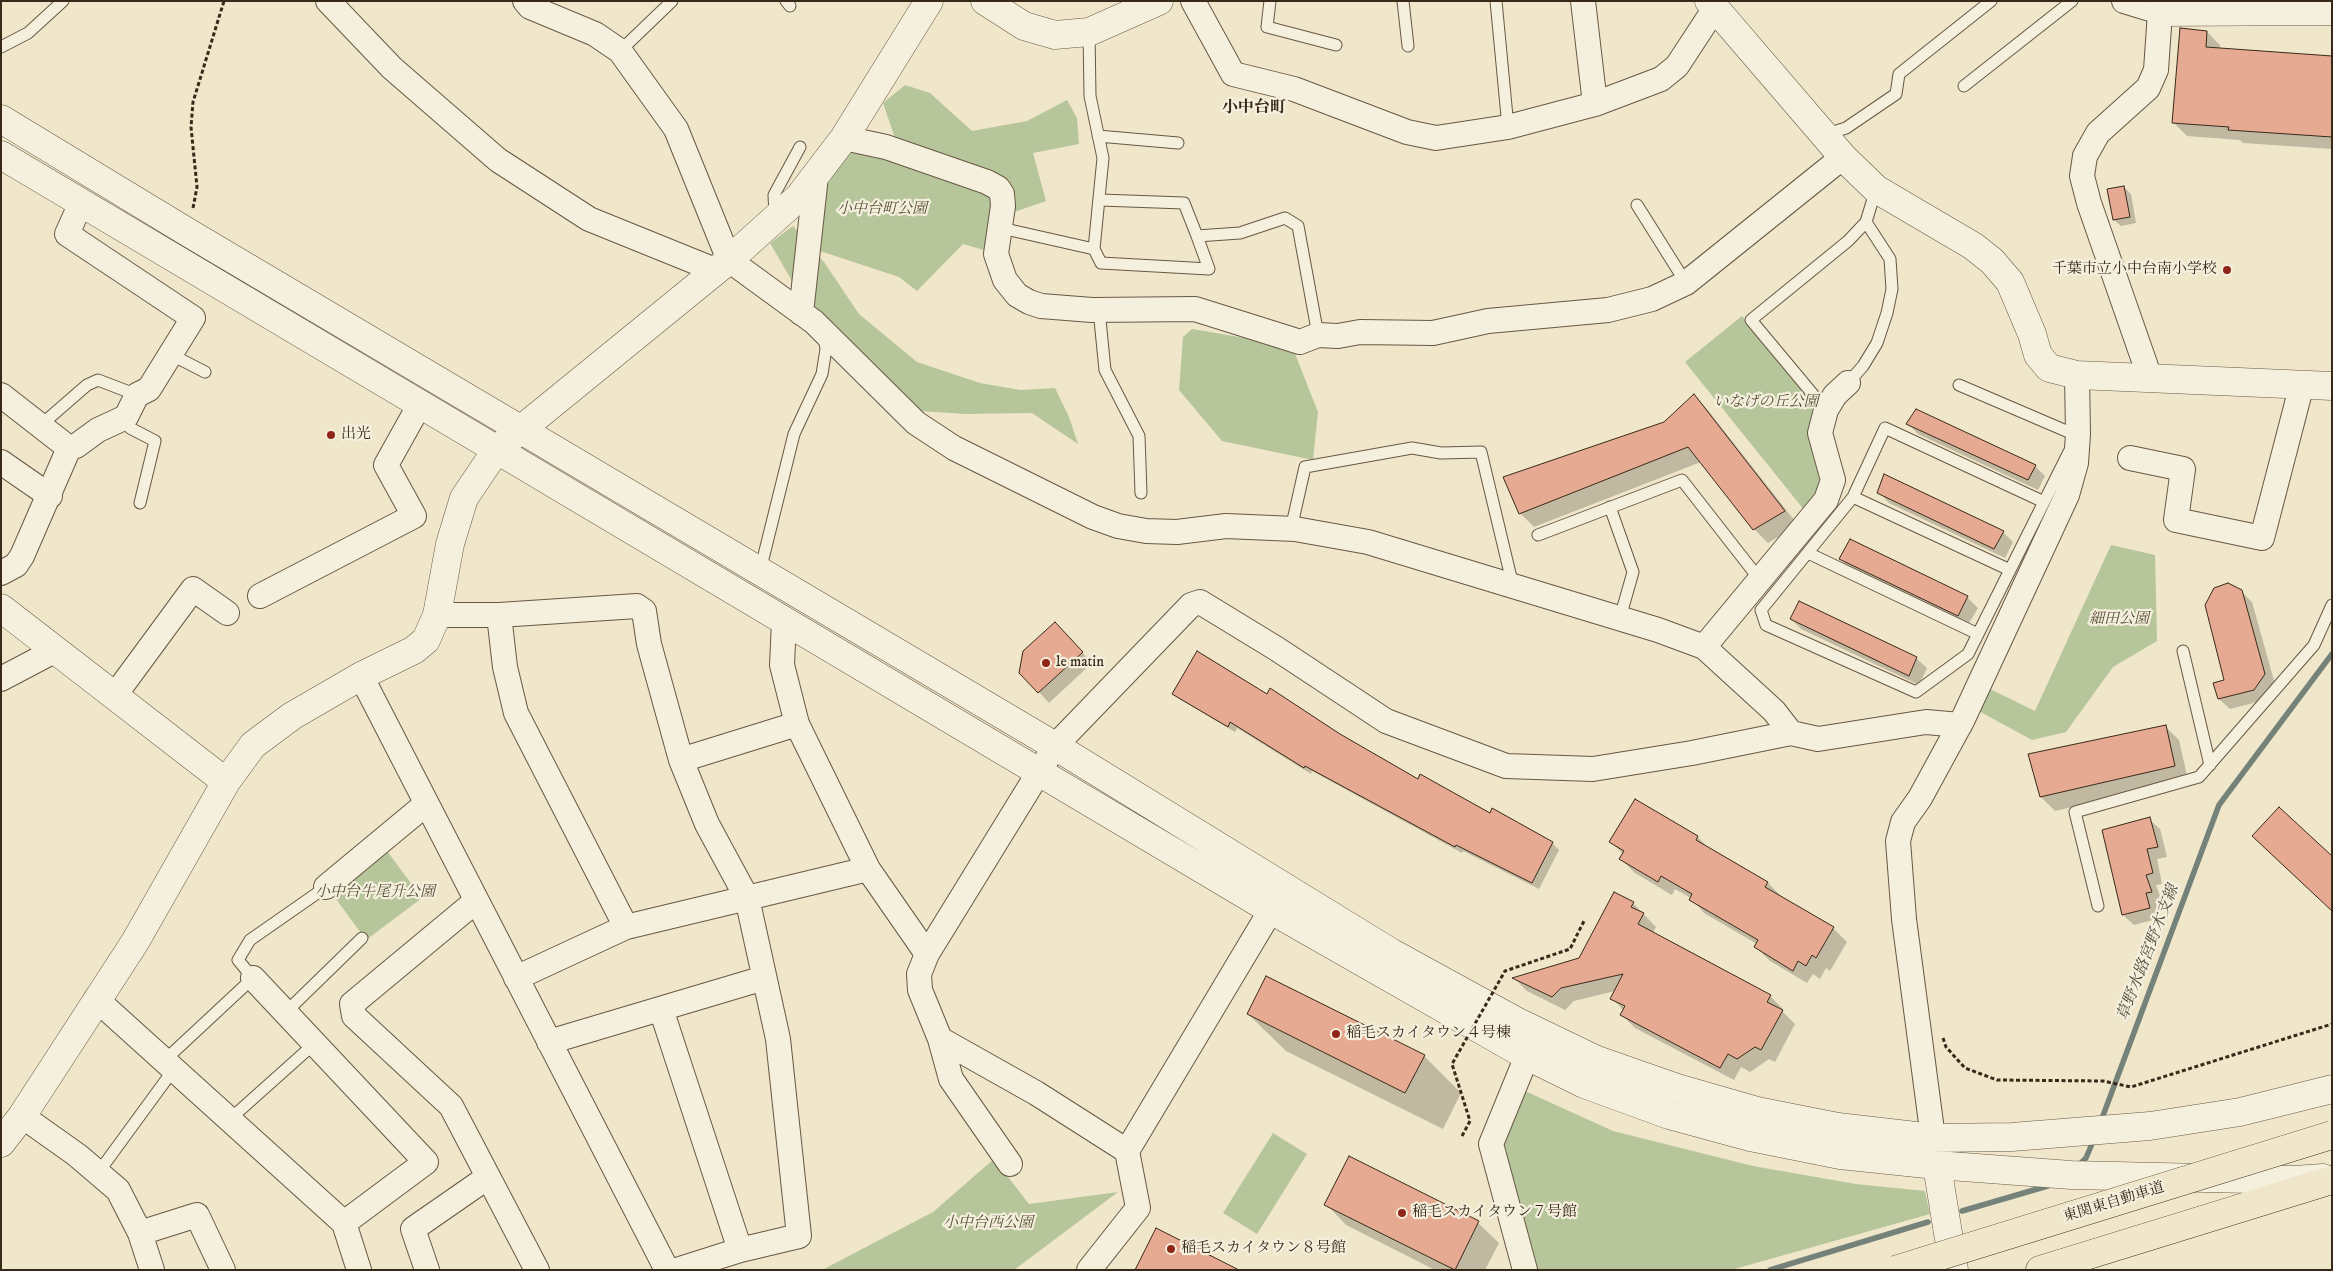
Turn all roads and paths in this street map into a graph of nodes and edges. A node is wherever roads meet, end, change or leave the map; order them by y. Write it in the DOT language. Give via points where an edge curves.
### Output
graph roads {
  1 [pos="63,1"];
  2 [pos="224,1"];
  3 [pos="328,1"];
  4 [pos="525,1"];
  5 [pos="672,1"];
  6 [pos="929,1"];
  7 [pos="985,1"];
  8 [pos="1159,1"];
  9 [pos="1193,1"];
  10 [pos="1270,1"];
  11 [pos="1403,1"];
  12 [pos="1496,1"];
  13 [pos="1583,1"];
  14 [pos="1991,1"];
  15 [pos="2072,1"];
  16 [pos="2124,1"];
  17 [pos="1712,5"];
  18 [pos="2332,11"];
  19 [pos="2160,12"];
  20 [pos="1089,32"];
  21 [pos="1336,45"];
  22 [pos="1408,46"];
  23 [pos="1,47"];
  24 [pos="620,51"];
  25 [pos="1964,86"];
  26 [pos="1595,104"];
  27 [pos="1,119"];
  28 [pos="1508,127"];
  29 [pos="1824,135"];
  30 [pos="1098,136"];
  31 [pos="844,138"];
  32 [pos="1178,142"];
  33 [pos="800,147"];
  34 [pos="1,155"];
  35 [pos="1843,157"];
  36 [pos="816,176"];
  37 [pos="1876,189"];
  38 [pos="1100,200"];
  39 [pos="81,203"];
  40 [pos="1636,205"];
  41 [pos="775,219"];
  42 [pos="1866,222"];
  43 [pos="1001,228"];
  44 [pos="189,233"];
  45 [pos="1197,236"];
  46 [pos="1094,249"];
  47 [pos="722,265"];
  48 [pos="1686,283"];
  49 [pos="1099,310"];
  50 [pos="801,313"];
  51 [pos="824,331"];
  52 [pos="1318,335"];
  53 [pos="172,355"];
  54 [pos="205,372"];
  55 [pos="2077,375"];
  56 [pos="2150,378"];
  57 [pos="1848,383"];
  58 [pos="2302,384"];
  59 [pos="1959,385"];
  60 [pos="2332,386"];
  61 [pos="1,395"];
  62 [pos="137,395"];
  63 [pos="420,404"];
  64 [pos="1826,410"];
  65 [pos="126,417"];
  66 [pos="41,425"];
  67 [pos="521,430"];
  68 [pos="2078,434"];
  69 [pos="69,448"];
  70 [pos="497,449"];
  71 [pos="2130,458"];
  72 [pos="1,462"];
  73 [pos="1141,493"];
  74 [pos="50,496"];
  75 [pos="1853,497"];
  76 [pos="2044,502"];
  77 [pos="140,503"];
  78 [pos="1610,507"];
  79 [pos="1291,529"];
  80 [pos="1538,535"];
  81 [pos="1808,553"];
  82 [pos="2010,570"];
  83 [pos="760,572"];
  84 [pos="1,573"];
  85 [pos="1760,580"];
  86 [pos="1513,586"];
  87 [pos="260,596"];
  88 [pos="2332,605"];
  89 [pos="1,608"];
  90 [pos="227,613"];
  91 [pos="437,615"];
  92 [pos="499,615"];
  93 [pos="1620,618"];
  94 [pos="784,622"];
  95 [pos="1978,634"];
  96 [pos="1704,646"];
  97 [pos="56,650"];
  98 [pos="2183,651"];
  99 [pos="361,676"];
  100 [pos="1,679"];
  101 [pos="115,695"];
  102 [pos="797,724"];
  103 [pos="1960,725"];
  104 [pos="1791,733"];
  105 [pos="1055,746"];
  106 [pos="681,760"];
  107 [pos="2210,765"];
  108 [pos="1039,772"];
  109 [pos="226,782"];
  110 [pos="426,804"];
  111 [pos="868,870"];
  112 [pos="326,886"];
  113 [pos="747,898"];
  114 [pos="476,901"];
  115 [pos="2098,906"];
  116 [pos="1271,910"];
  117 [pos="1585,918"];
  118 [pos="626,927"];
  119 [pos="362,938"];
  120 [pos="927,954"];
  121 [pos="253,978"];
  122 [pos="516,978"];
  123 [pos="764,978"];
  124 [pos="96,999"];
  125 [pos="661,1009"];
  126 [pos="285,1013"];
  127 [pos="2332,1024"];
  128 [pos="1942,1035"];
  129 [pos="940,1039"];
  130 [pos="550,1042"];
  131 [pos="314,1044"];
  132 [pos="1527,1056"];
  133 [pos="169,1064"];
  134 [pos="2332,1089"];
  135 [pos="22,1116"];
  136 [pos="229,1120"];
  137 [pos="2332,1135"];
  138 [pos="1462,1136"];
  139 [pos="1933,1138"];
  140 [pos="1,1143"];
  141 [pos="1127,1151"];
  142 [pos="1010,1164"];
  143 [pos="1936,1165"];
  144 [pos="98,1173"];
  145 [pos="488,1177"];
  146 [pos="2332,1178"];
  147 [pos="344,1224"];
  148 [pos="140,1233"];
  149 [pos="740,1250"];
  150 [pos="152,1270"];
  151 [pos="224,1270"];
  152 [pos="359,1270"];
  153 [pos="427,1270"];
  154 [pos="537,1270"];
  155 [pos="667,1270"];
  156 [pos="678,1270"];
  157 [pos="1089,1270"];
  158 [pos="1526,1270"];
  159 [pos="1895,1270"];
  160 [pos="1954,1270"];
  161 [pos="2040,1270"];
  1 -- 23 [label="lane" via="28,33"];
  2 -- 44 [label="path" via="193,102 191,127 197,187"];
  3 -- 47 [label="street" via="392,68 498,160 589,219"];
  4 -- 24 [label="street" via="530,7 595,34"];
  5 -- 24 [label="lane"];
  6 -- 31 [label="street"];
  7 -- 20 [label="street" via="1024,26 1054,35"];
  8 -- 20 [label="street"];
  9 -- 28 [label="street" via="1233,74 1294,89 1407,132 1436,138"];
  10 -- 21 [label="lane" via="1267,27"];
  11 -- 22 [label="lane"];
  12 -- 28 [label="lane"];
  13 -- 26 [label="street"];
  14 -- 29 [label="lane" via="1899,74 1896,94 1846,128"];
  15 -- 25 [label="lane"];
  16 -- 19 [label="street"];
  17 -- 26 [label="street" via="1677,66 1661,79"];
  17 -- 29 [label="street"];
  18 -- 19 [label="street"];
  19 -- 56 [label="street" via="2156,70 2148,88 2098,133 2085,156 2082,176"];
  20 -- 30 [label="lane" via="1090,96"];
  24 -- 47 [label="street" via="676,129"];
  26 -- 28 [label="street"];
  27 -- 44 [label="street"];
  29 -- 35 [label="street"];
  30 -- 32 [label="lane"];
  30 -- 38 [label="lane" via="1103,158"];
  31 -- 36 [label="street"];
  31 -- 43 [label="street" via="886,147 998,188 1003,206"];
  33 -- 41 [label="lane" via="774,195"];
  34 -- 39 [label="street"];
  35 -- 37 [label="street"];
  35 -- 48 [label="street"];
  36 -- 41 [label="street"];
  36 -- 50 [label="street"];
  37 -- 42 [label="lane"];
  37 -- 55 [label="street" via="1973,246 1992,261 2010,282 2038,355 2049,368"];
  38 -- 45 [label="lane" via="1184,203"];
  38 -- 46 [label="lane"];
  39 -- 53 [label="street" via="67,234 193,318"];
  39 -- 63 [label="street"];
  40 -- 48 [label="lane"];
  41 -- 47 [label="street"];
  42 -- 57 [label="lane" via="1890,259 1892,289 1877,343 1864,366"];
  42 -- 64 [label="lane" via="1848,241 1751,320"];
  43 -- 46 [label="lane"];
  43 -- 49 [label="street" via="996,254 1005,280 1017,295 1040,306"];
  44 -- 67 [label="street"];
  45 -- 46 [label="lane" via="1209,269 1101,263"];
  45 -- 52 [label="lane" via="1240,233 1285,218 1298,226"];
  47 -- 50 [label="street"];
  47 -- 67 [label="street"];
  48 -- 52 [label="street" via="1652,299 1608,310 1488,321 1433,333"];
  49 -- 52 [label="street" via="1195,309 1300,342"];
  49 -- 73 [label="lane" via="1105,370 1139,436"];
  50 -- 51 [label="street"];
  51 -- 79 [label="street" via="916,423 954,448 1092,517 1146,531 1177,532 1226,526"];
  51 -- 83 [label="lane" via="826,349 822,374 794,434"];
  53 -- 54 [label="lane"];
  53 -- 62 [label="street" via="150,389"];
  55 -- 56 [label="street"];
  55 -- 68 [label="street"];
  56 -- 58 [label="street"];
  57 -- 64 [label="street"];
  58 -- 60 [label="street"];
  58 -- 71 [label="street" via="2262,538 2176,520 2183,469"];
  59 -- 68 [label="lane"];
  61 -- 66 [label="street"];
  62 -- 65 [label="street"];
  62 -- 66 [label="lane" via="98,380 87,385"];
  63 -- 70 [label="street"];
  63 -- 87 [label="street" via="386,465 414,516"];
  64 -- 85 [label="street" via="1820,432 1833,480 1826,500"];
  65 -- 69 [label="street"];
  65 -- 77 [label="lane" via="130,428 155,441"];
  66 -- 69 [label="street"];
  67 -- 70 [label="street"];
  67 -- 83 [label="street"];
  68 -- 76 [label="lane"];
  68 -- 103 [label="street" via="2076,463 2067,495"];
  69 -- 74 [label="street"];
  70 -- 91 [label="street" via="464,498 450,544"];
  70 -- 94 [label="street"];
  72 -- 74 [label="street"];
  74 -- 84 [label="street" via="22,556 16,565"];
  75 -- 76 [label="lane" via="1885,428"];
  75 -- 81 [label="lane"];
  75 -- 82 [label="lane"];
  76 -- 82 [label="lane"];
  78 -- 80 [label="lane"];
  78 -- 85 [label="lane" via="1682,480"];
  78 -- 93 [label="lane" via="1633,572"];
  79 -- 86 [label="street" via="1368,542"];
  79 -- 86 [label="lane" via="1305,466 1412,448 1441,453 1481,452"];
  81 -- 95 [label="lane"];
  81 -- 95 [label="lane" via="1761,610 1766,625 1916,692 1968,654"];
  82 -- 95 [label="lane"];
  83 -- 105 [label="street"];
  85 -- 96 [label="street"];
  86 -- 93 [label="street"];
  88 -- 107 [label="lane" via="2314,645"];
  89 -- 97 [label="street"];
  90 -- 101 [label="street" via="193,588"];
  91 -- 92 [label="street"];
  91 -- 99 [label="street" via="426,640 414,650"];
  92 -- 106 [label="street" via="637,606 644,611 649,644"];
  92 -- 118 [label="street" via="505,668 516,713"];
  93 -- 96 [label="street"];
  94 -- 102 [label="street" via="782,665"];
  94 -- 108 [label="street"];
  96 -- 104 [label="street" via="1774,711"];
  97 -- 100 [label="street"];
  97 -- 101 [label="street"];
  98 -- 107 [label="lane"];
  99 -- 109 [label="street" via="292,716 253,745"];
  99 -- 110 [label="street"];
  101 -- 109 [label="street"];
  102 -- 106 [label="street"];
  102 -- 111 [label="street"];
  103 -- 104 [label="street" via="1926,722 1818,739"];
  103 -- 139 [label="street" via="1903,822 1898,842 1904,919"];
  104 -- 105 [label="street" via="1593,769 1506,766 1386,721 1200,602 1191,605"];
  105 -- 108 [label="street"];
  105 -- 139 [label="street" via="1392,953 1516,1021 1596,1060 1757,1111 1838,1127"];
  106 -- 113 [label="street" via="707,824"];
  107 -- 115 [label="lane" via="2199,777 2075,812"];
  108 -- 116 [label="street"];
  108 -- 120 [label="street"];
  109 -- 124 [label="street" via="135,942"];
  110 -- 112 [label="street"];
  110 -- 114 [label="street"];
  111 -- 113 [label="street"];
  111 -- 120 [label="street"];
  112 -- 121 [label="lane" via="250,940 238,960"];
  113 -- 118 [label="street"];
  113 -- 123 [label="street"];
  114 -- 122 [label="street"];
  114 -- 145 [label="street" via="352,1004 354,1016 451,1106"];
  116 -- 132 [label="street"];
  116 -- 141 [label="street"];
  117 -- 138 [label="path, bridge" via="1570,949 1505,971 1452,1064 1470,1121"];
  118 -- 122 [label="street"];
  119 -- 126 [label="lane"];
  120 -- 129 [label="street" via="919,974 920,990"];
  121 -- 126 [label="street"];
  121 -- 133 [label="lane"];
  122 -- 130 [label="street"];
  123 -- 125 [label="street"];
  123 -- 149 [label="street" via="778,1039 799,1236"];
  124 -- 133 [label="street"];
  124 -- 135 [label="street"];
  125 -- 130 [label="street"];
  125 -- 149 [label="street"];
  126 -- 131 [label="street"];
  127 -- 128 [label="path" via="2131,1087 2103,1081 1997,1080 1965,1068 1946,1047"];
  129 -- 141 [label="street" via="1036,1093"];
  129 -- 142 [label="street" via="951,1079"];
  130 -- 155 [label="street"];
  131 -- 136 [label="lane"];
  131 -- 147 [label="street" via="426,1162"];
  132 -- 143 [label="street" via="1584,1084 1669,1115 1750,1137 1840,1155"];
  132 -- 158 [label="street" via="1491,1144"];
  133 -- 136 [label="street"];
  133 -- 144 [label="lane"];
  134 -- 139 [label="street" via="2240,1112 2150,1126 2012,1137"];
  135 -- 140 [label="street"];
  135 -- 144 [label="street"];
  136 -- 147 [label="street"];
  137 -- 159 [label="highway, 東関東自動車道, bridge"];
  139 -- 143 [label="street"];
  141 -- 157 [label="street" via="1138,1208"];
  143 -- 146 [label="street" via="2071,1175"];
  143 -- 160 [label="street"];
  144 -- 148 [label="street" via="118,1190"];
  145 -- 153 [label="street" via="413,1229"];
  145 -- 154 [label="street"];
  146 -- 161 [label="highway"];
  147 -- 152 [label="street"];
  148 -- 150 [label="street"];
  148 -- 151 [label="street" via="197,1215"];
  149 -- 156 [label="street"];
}
